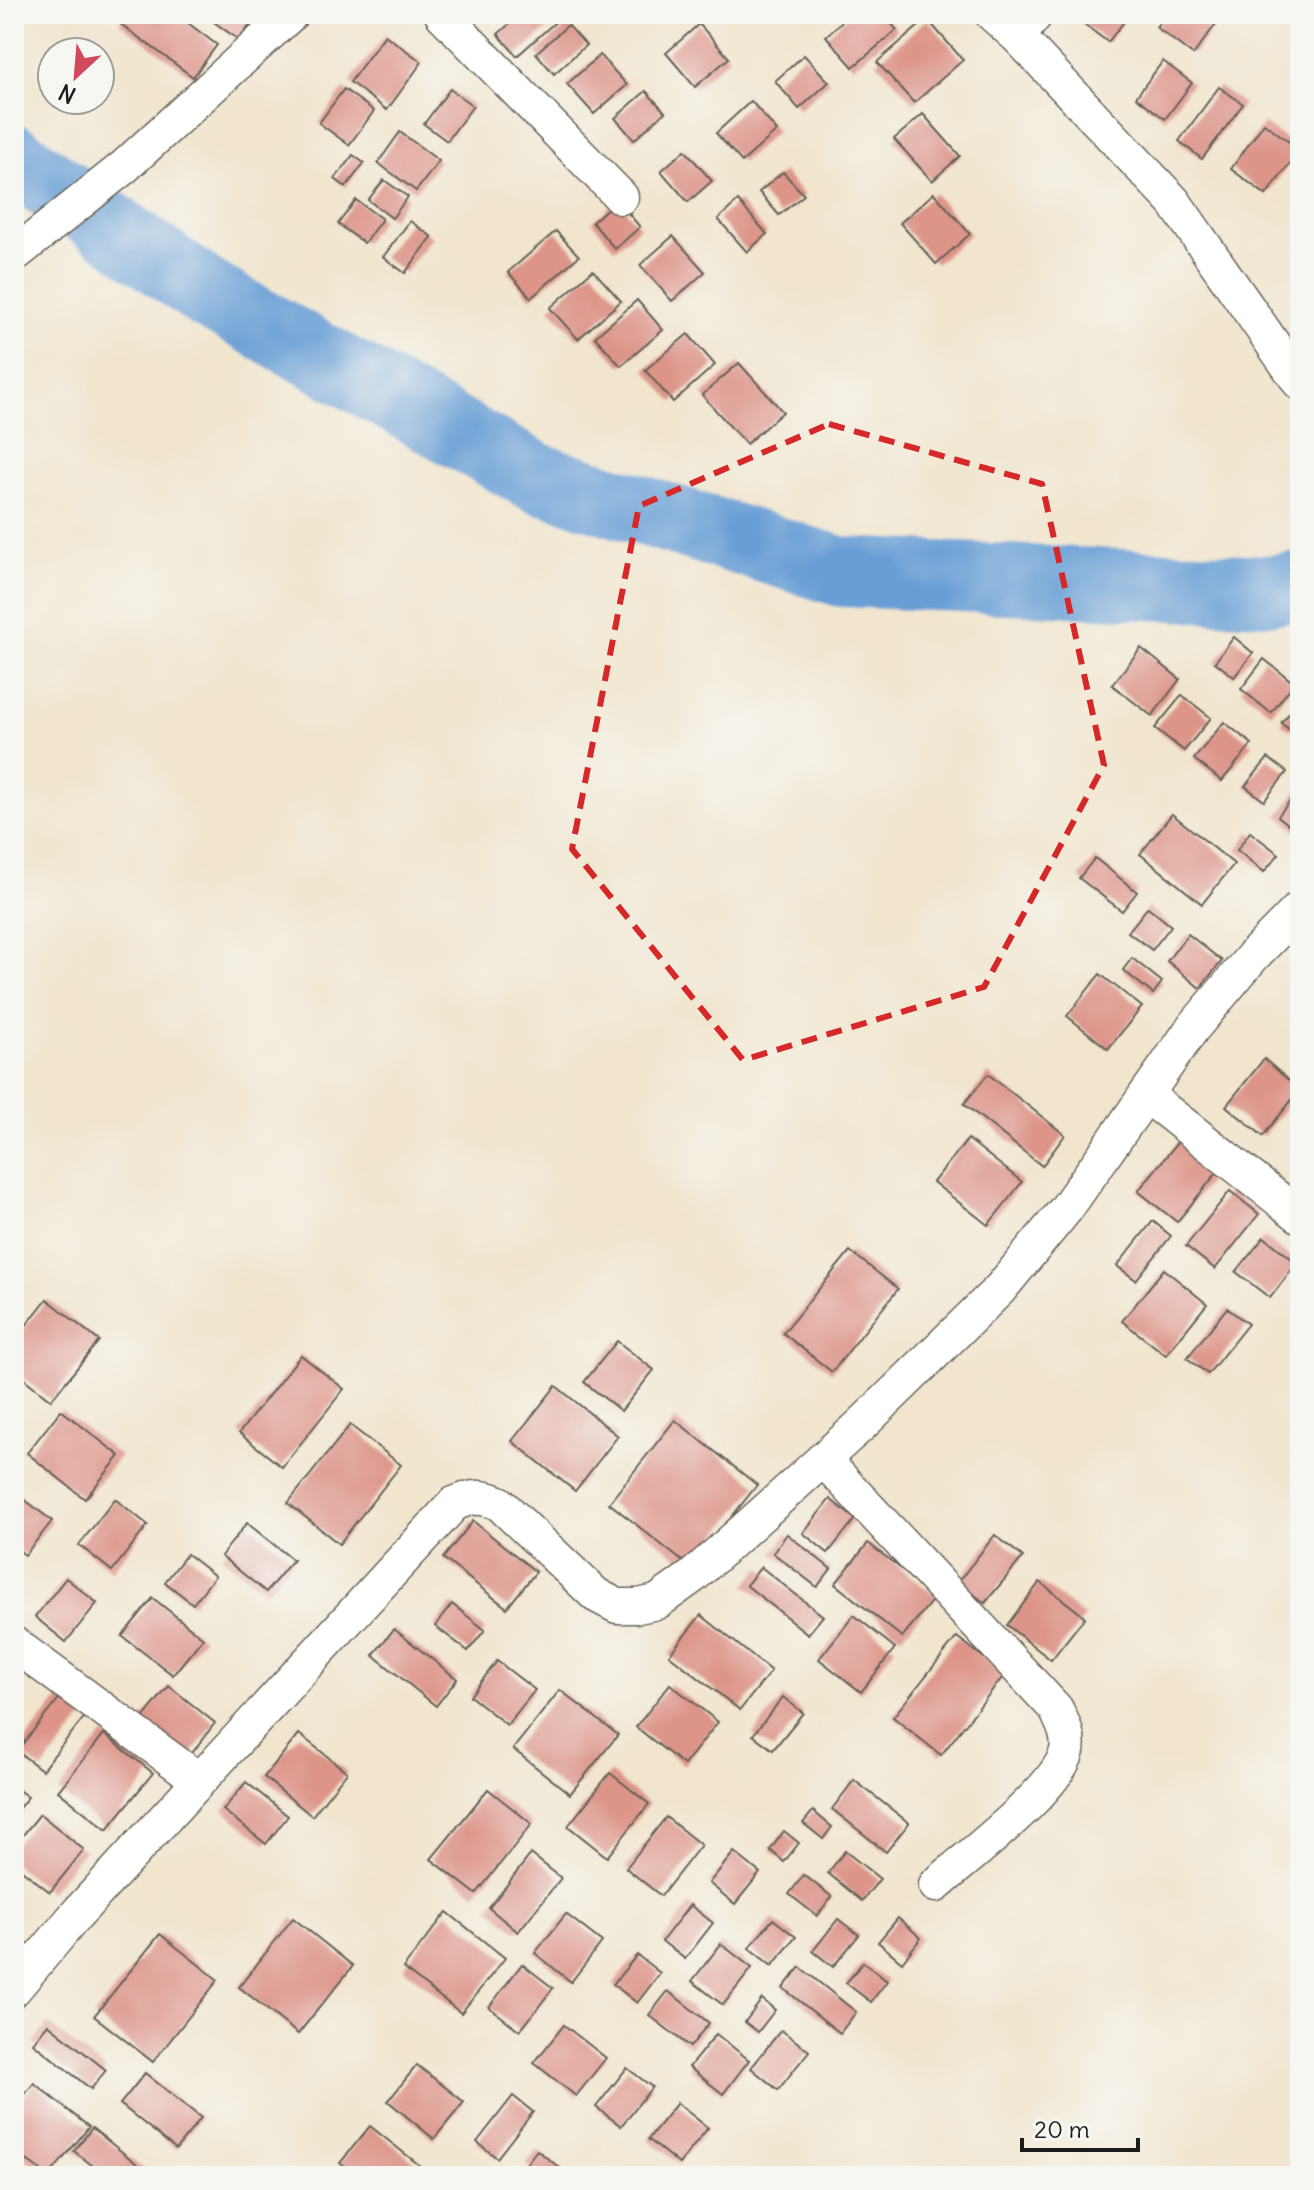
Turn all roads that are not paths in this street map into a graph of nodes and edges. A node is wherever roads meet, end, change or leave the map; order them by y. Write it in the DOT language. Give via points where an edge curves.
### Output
graph roads {
  1 [pos="291,14"];
  2 [pos="442,14"];
  3 [pos="992,14"];
  4 [pos="1027,26"];
  5 [pos="621,197"];
  6 [pos="14,255"];
  7 [pos="1300,383"];
  8 [pos="1300,908"];
  9 [pos="1146,1095"];
  10 [pos="1300,1216"];
  11 [pos="823,1459"];
  12 [pos="14,1644"];
  13 [pos="199,1780"];
  14 [pos="936,1885"];
  15 [pos="14,1989"];
  1 -- 6 [label="street" via="124,167"];
  2 -- 5 [label="street"];
  3 -- 4 [label="street"];
  4 -- 7 [label="street" via="1174,202"];
  8 -- 9 [label="street" via="1192,1029"];
  9 -- 10 [label="street"];
  9 -- 11 [label="street" via="1066,1209 1000,1289"];
  11 -- 13 [label="street" via="693,1576 657,1602 638,1606 617,1606 596,1595 499,1503 484,1497 454,1504"];
  11 -- 14 [label="street" via="1056,1709 1065,1727 1067,1750 1055,1774"];
  12 -- 13 [label="street"];
  13 -- 15 [label="street"];
}
